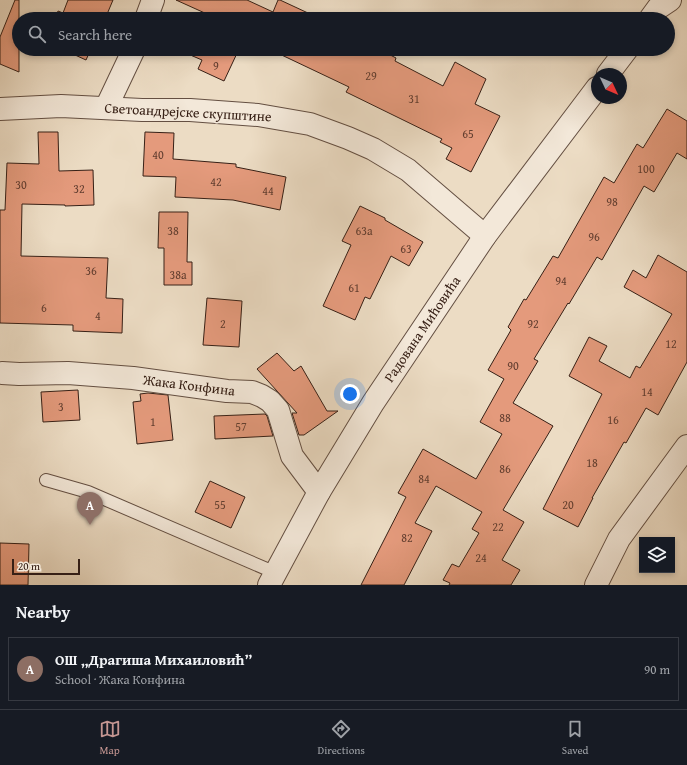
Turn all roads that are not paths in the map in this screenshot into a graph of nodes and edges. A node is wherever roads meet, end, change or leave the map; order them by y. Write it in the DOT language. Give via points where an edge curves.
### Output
graph roads {
  1 [pos="154,0"];
  2 [pos="670,0"];
  3 [pos="149,12"];
  4 [pos="655,12"];
  5 [pos="131,56"];
  6 [pos="622,56"];
  7 [pos="613,68"];
  8 [pos="591,96"];
  9 [pos="106,108"];
  10 [pos="0,109"];
  11 [pos="485,236"];
  12 [pos="2,373"];
  13 [pos="687,446"];
  14 [pos="46,480"];
  15 [pos="319,492"];
  16 [pos="273,579"];
  17 [pos="596,585"];
  1 -- 3 [label="street"];
  2 -- 4 [label="street"];
  5 -- 9 [label="street"];
  6 -- 7 [label="street"];
  8 -- 11 [label="street, Радована Мићовића"];
  9 -- 10 [label="street, Светоандрејске скупштине" via="61,106"];
  9 -- 11 [label="street, Светоандрејске скупштине" via="258,115 310,124 373,149 408,170"];
  11 -- 15 [label="street, Радована Мићовића" via="373,403"];
  12 -- 15 [label="street, Жака Конфина" via="83,374 252,392 270,401 278,410 292,456"];
  13 -- 17 [label="street" via="619,539"];
  14 -- 16 [label="lane" via="88,492"];
  15 -- 16 [label="street, Радована Мићовића"];
}
